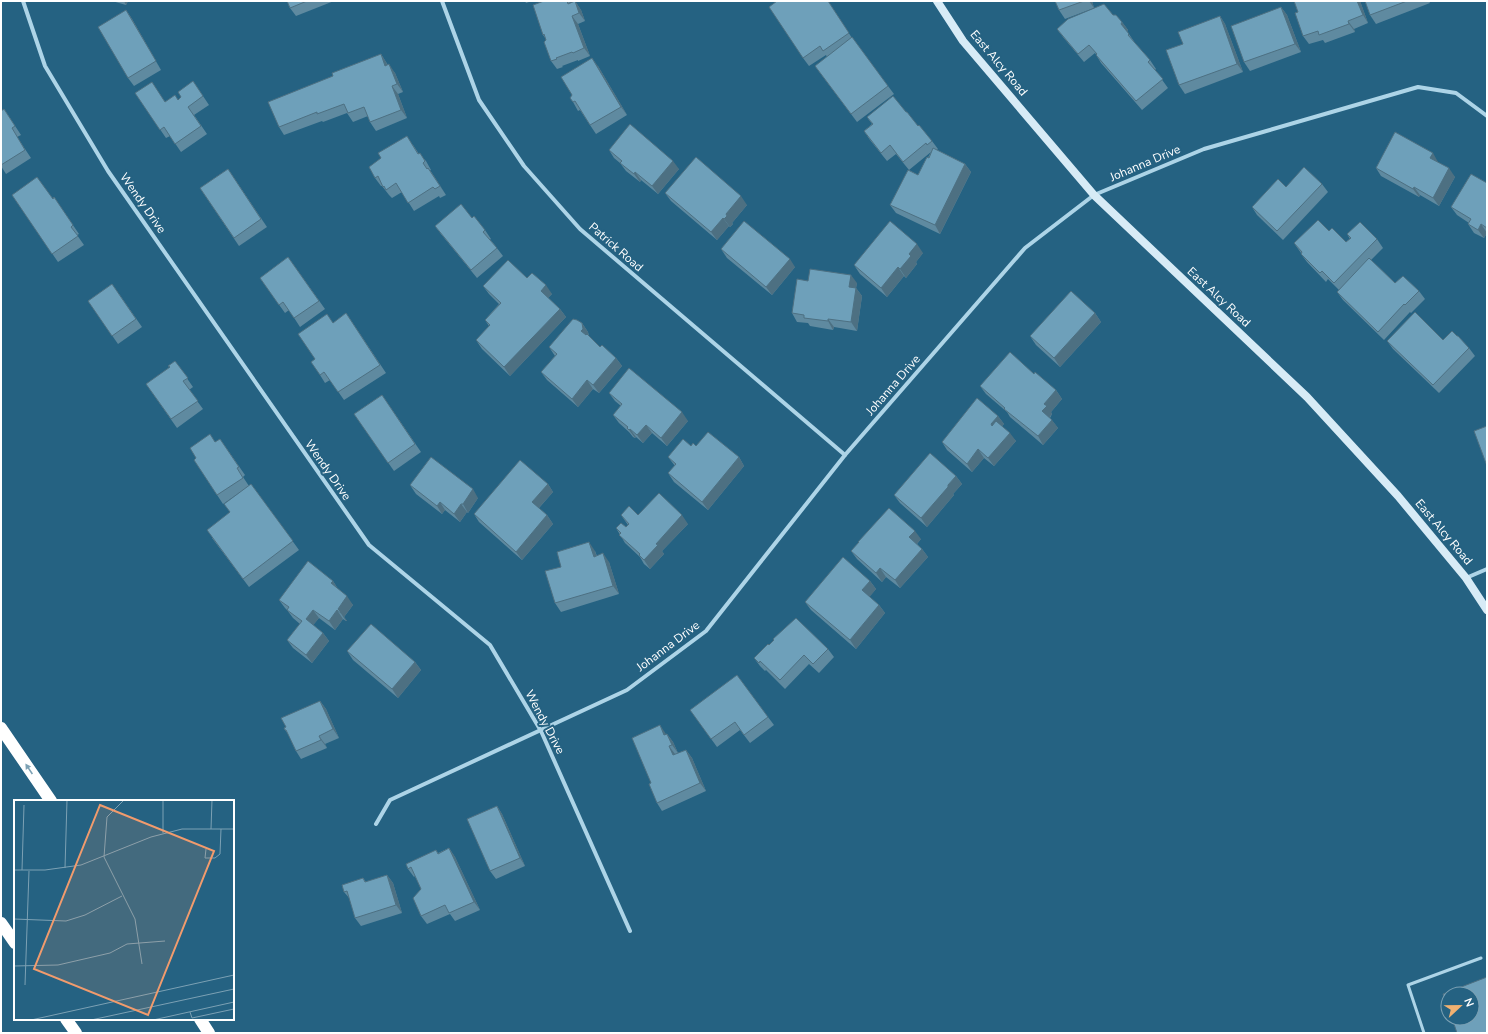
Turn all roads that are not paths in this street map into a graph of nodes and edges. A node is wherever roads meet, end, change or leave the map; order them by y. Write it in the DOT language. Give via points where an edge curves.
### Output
graph roads {
  1 [pos="23,1"];
  2 [pos="442,1"];
  3 [pos="937,1"];
  4 [pos="1487,116"];
  5 [pos="1094,195"];
  6 [pos="845,455"];
  7 [pos="1487,569"];
  8 [pos="1466,578"];
  9 [pos="1487,610"];
  10 [pos="1,728"];
  11 [pos="541,731"];
  12 [pos="50,800"];
  13 [pos="376,824"];
  14 [pos="1,923"];
  15 [pos="630,931"];
  16 [pos="14,942"];
  17 [pos="1481,958"];
  18 [pos="67,1020"];
  19 [pos="201,1020"];
  20 [pos="76,1033"];
  21 [pos="209,1033"];
  22 [pos="1424,1033"];
  1 -- 11 [label="street, Wendy Drive" via="45,66 108,171 369,545 490,645"];
  2 -- 6 [label="street, Patrick Road" via="479,100 524,166 580,229"];
  3 -- 5 [label="street, East Alcy Road" via="964,41"];
  4 -- 5 [label="street, Johanna Drive" via="1456,93 1418,87 1204,149"];
  5 -- 6 [label="street, Johanna Drive" via="1025,248"];
  5 -- 8 [label="street, East Alcy Road" via="1307,397 1398,496"];
  6 -- 11 [label="street, Johanna Drive" via="706,631 627,690"];
  7 -- 8 [label="street"];
  8 -- 9 [label="street, East Alcy Road"];
  12 -- 10 [label="highway, one-way"];
  11 -- 13 [label="street, Johanna Drive" via="390,800"];
  11 -- 15 [label="street, Wendy Drive"];
  14 -- 16 [label="highway"];
  17 -- 22 [label="lane" via="1408,985"];
  18 -- 20 [label="highway"];
  19 -- 21 [label="highway"];
}
